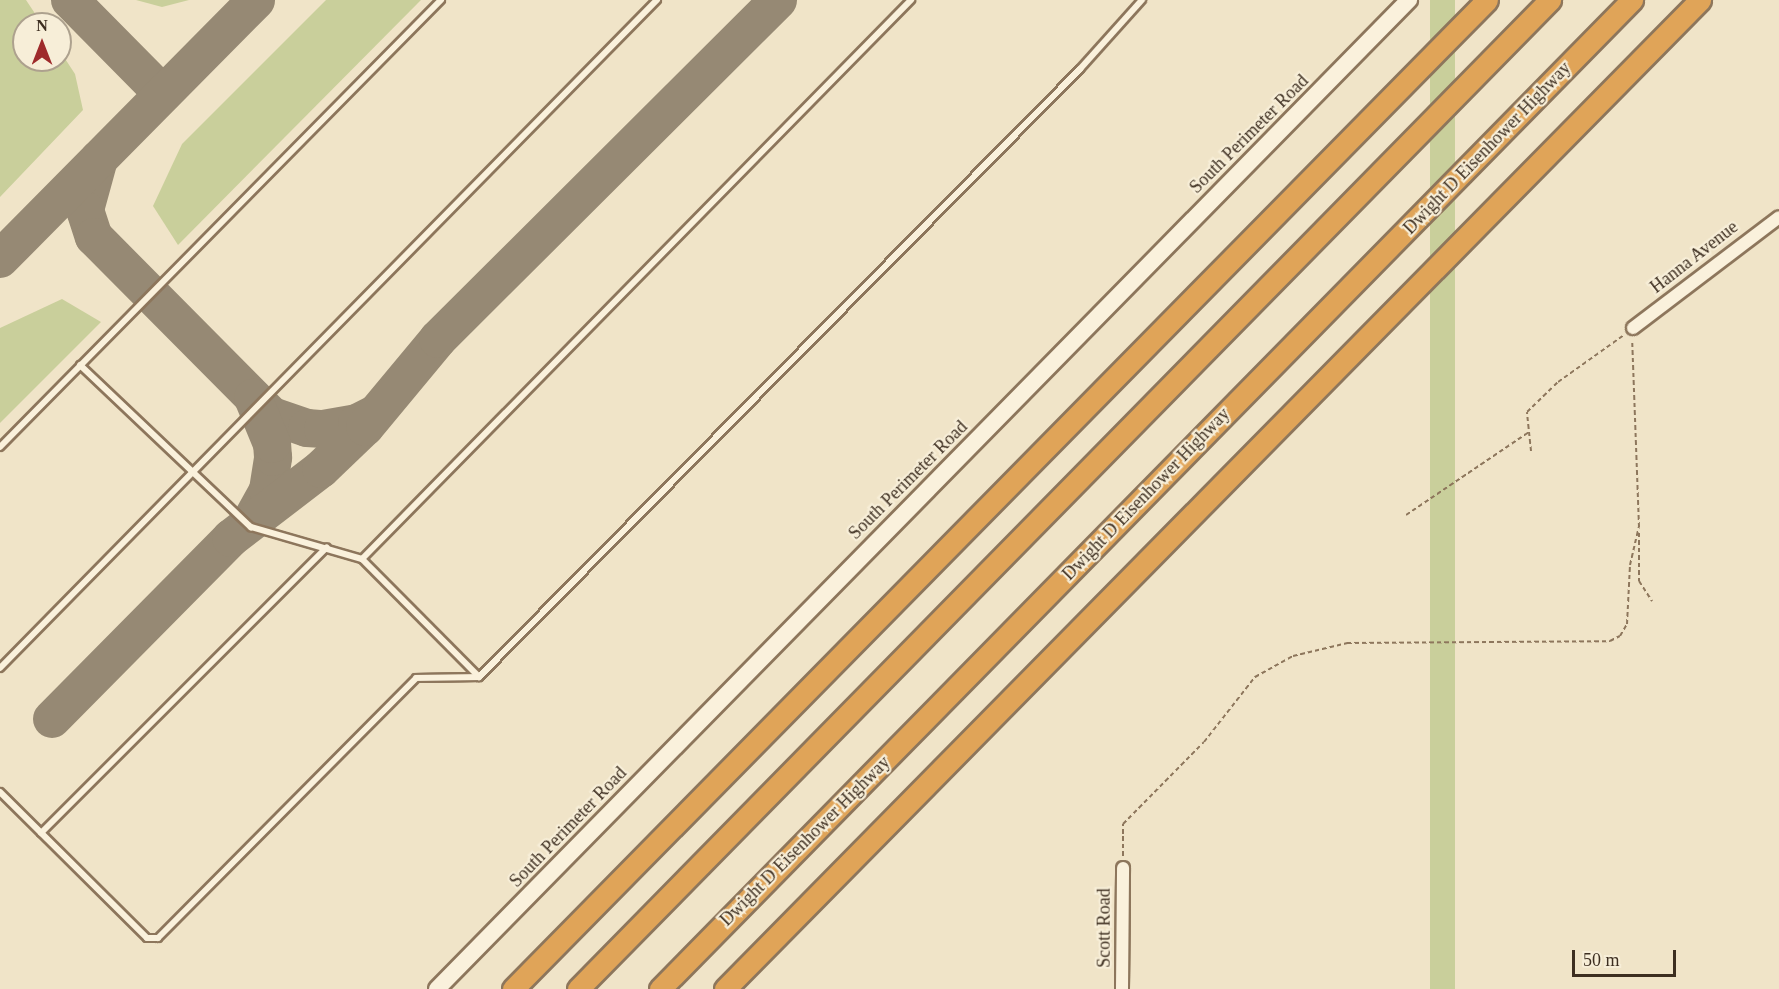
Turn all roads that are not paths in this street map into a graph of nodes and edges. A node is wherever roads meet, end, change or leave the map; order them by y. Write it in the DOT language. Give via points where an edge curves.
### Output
graph roads {
  1 [pos="441,0"];
  2 [pos="657,0"];
  3 [pos="911,0"];
  4 [pos="1142,0"];
  5 [pos="1408,0"];
  6 [pos="1487,0"];
  7 [pos="1550,0"];
  8 [pos="1632,0"];
  9 [pos="1700,0"];
  10 [pos="1779,217"];
  11 [pos="1633,328"];
  12 [pos="80,364"];
  13 [pos="0,447"];
  14 [pos="193,472"];
  15 [pos="327,547"];
  16 [pos="362,559"];
  17 [pos="0,668"];
  18 [pos="479,677"];
  19 [pos="0,792"];
  20 [pos="40,833"];
  21 [pos="1123,868"];
  22 [pos="437,989"];
  23 [pos="513,989"];
  24 [pos="578,989"];
  25 [pos="660,989"];
  26 [pos="725,989"];
  27 [pos="1122,989"];
  1 -- 12 [label="lane"];
  2 -- 14 [label="lane"];
  3 -- 16 [label="lane"];
  4 -- 18 [label="lane" via="1080,69"];
  5 -- 22 [label="street, South Perimeter Road"];
  6 -- 23 [label="highway"];
  7 -- 24 [label="highway"];
  8 -- 25 [label="highway, Dwight D Eisenhower Highway"];
  9 -- 26 [label="highway"];
  10 -- 11 [label="street, Hanna Avenue"];
  12 -- 13 [label="lane"];
  12 -- 14 [label="lane"];
  14 -- 15 [label="lane" via="251,527"];
  14 -- 17 [label="lane"];
  15 -- 16 [label="lane"];
  15 -- 20 [label="lane"];
  16 -- 18 [label="lane"];
  18 -- 20 [label="lane" via="416,678 158,938 147,938"];
  19 -- 20 [label="lane"];
  21 -- 27 [label="street, Scott Road"];
}
